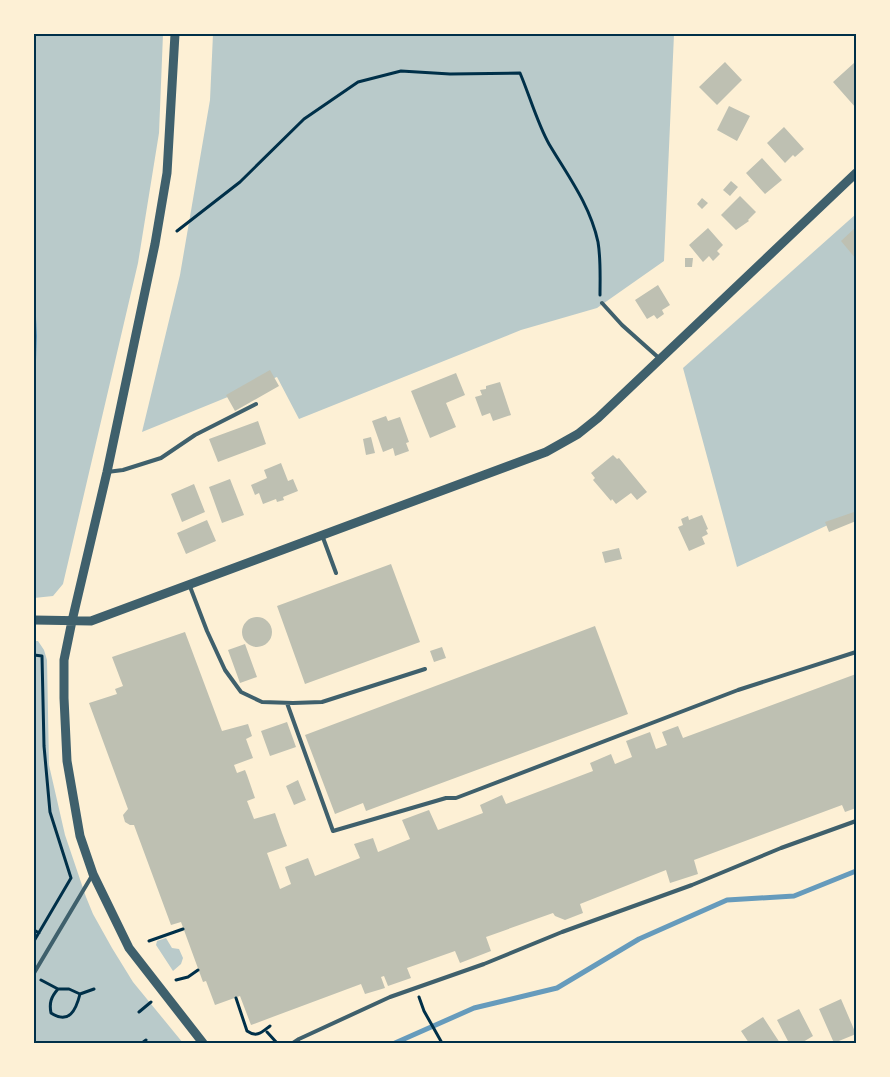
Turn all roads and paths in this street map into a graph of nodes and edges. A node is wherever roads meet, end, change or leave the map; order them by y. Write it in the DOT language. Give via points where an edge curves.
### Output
graph roads {
  1 [pos="175,34"];
  2 [pos="856,173"];
  3 [pos="177,231"];
  4 [pos="602,303"];
  5 [pos="660,359"];
  6 [pos="256,404"];
  7 [pos="107,472"];
  8 [pos="322,534"];
  9 [pos="336,573"];
  10 [pos="190,584"];
  11 [pos="36,620"];
  12 [pos="72,621"];
  13 [pos="856,652"];
  14 [pos="35,655"];
  15 [pos="425,669"];
  16 [pos="287,703"];
  17 [pos="856,821"];
  18 [pos="93,874"];
  19 [pos="183,929"];
  20 [pos="34,930"];
  21 [pos="39,933"];
  22 [pos="149,941"];
  23 [pos="34,942"];
  24 [pos="198,970"];
  25 [pos="34,974"];
  26 [pos="176,980"];
  27 [pos="416,988"];
  28 [pos="58,989"];
  29 [pos="94,989"];
  30 [pos="80,994"];
  31 [pos="236,998"];
  32 [pos="151,1002"];
  33 [pos="139,1012"];
  34 [pos="270,1026"];
  35 [pos="267,1032"];
  36 [pos="203,1043"];
  37 [pos="277,1043"];
  38 [pos="293,1043"];
  39 [pos="442,1043"];
  1 -- 7 [label="street" via="167,173"];
  2 -- 5 [label="street"];
  3 -- 4 [label="path" via="240,182 304,119 358,82 401,71 520,73 548,142 578,190 591,219 598,242"];
  4 -- 5 [label="lane"];
  5 -- 8 [label="street" via="578,434 546,452"];
  6 -- 7 [label="lane" via="195,435 161,458"];
  7 -- 12 [label="street"];
  8 -- 9 [label="lane"];
  8 -- 10 [label="street"];
  10 -- 12 [label="street" via="91,621"];
  10 -- 16 [label="lane" via="225,670 241,692 262,702"];
  11 -- 12 [label="street"];
  12 -- 18 [label="street" via="64,660 67,762 80,836"];
  13 -- 16 [label="lane" via="738,690 456,798 446,798 333,831"];
  14 -- 21 [label="path" via="42,656 44,746 50,812 71,878"];
  15 -- 16 [label="lane" via="322,702"];
  17 -- 27 [label="lane"];
  18 -- 25 [label="lane"];
  18 -- 36 [label="street" via="129,948"];
  19 -- 22 [label="path"];
  20 -- 21 [label="path"];
  21 -- 23 [label="path"];
  24 -- 26 [label="path"];
  25 -- 28 [label="path"];
  27 -- 38 [label="lane"];
  27 -- 39 [label="path" via="424,1011"];
  28 -- 30 [label="path"];
  28 -- 30 [label="path" via="50,1004 51,1014 57,1017 69,1016"];
  29 -- 30 [label="path"];
  31 -- 34 [label="path" via="247,1031 256,1035"];
  32 -- 33 [label="path"];
  35 -- 37 [label="path"];
}
